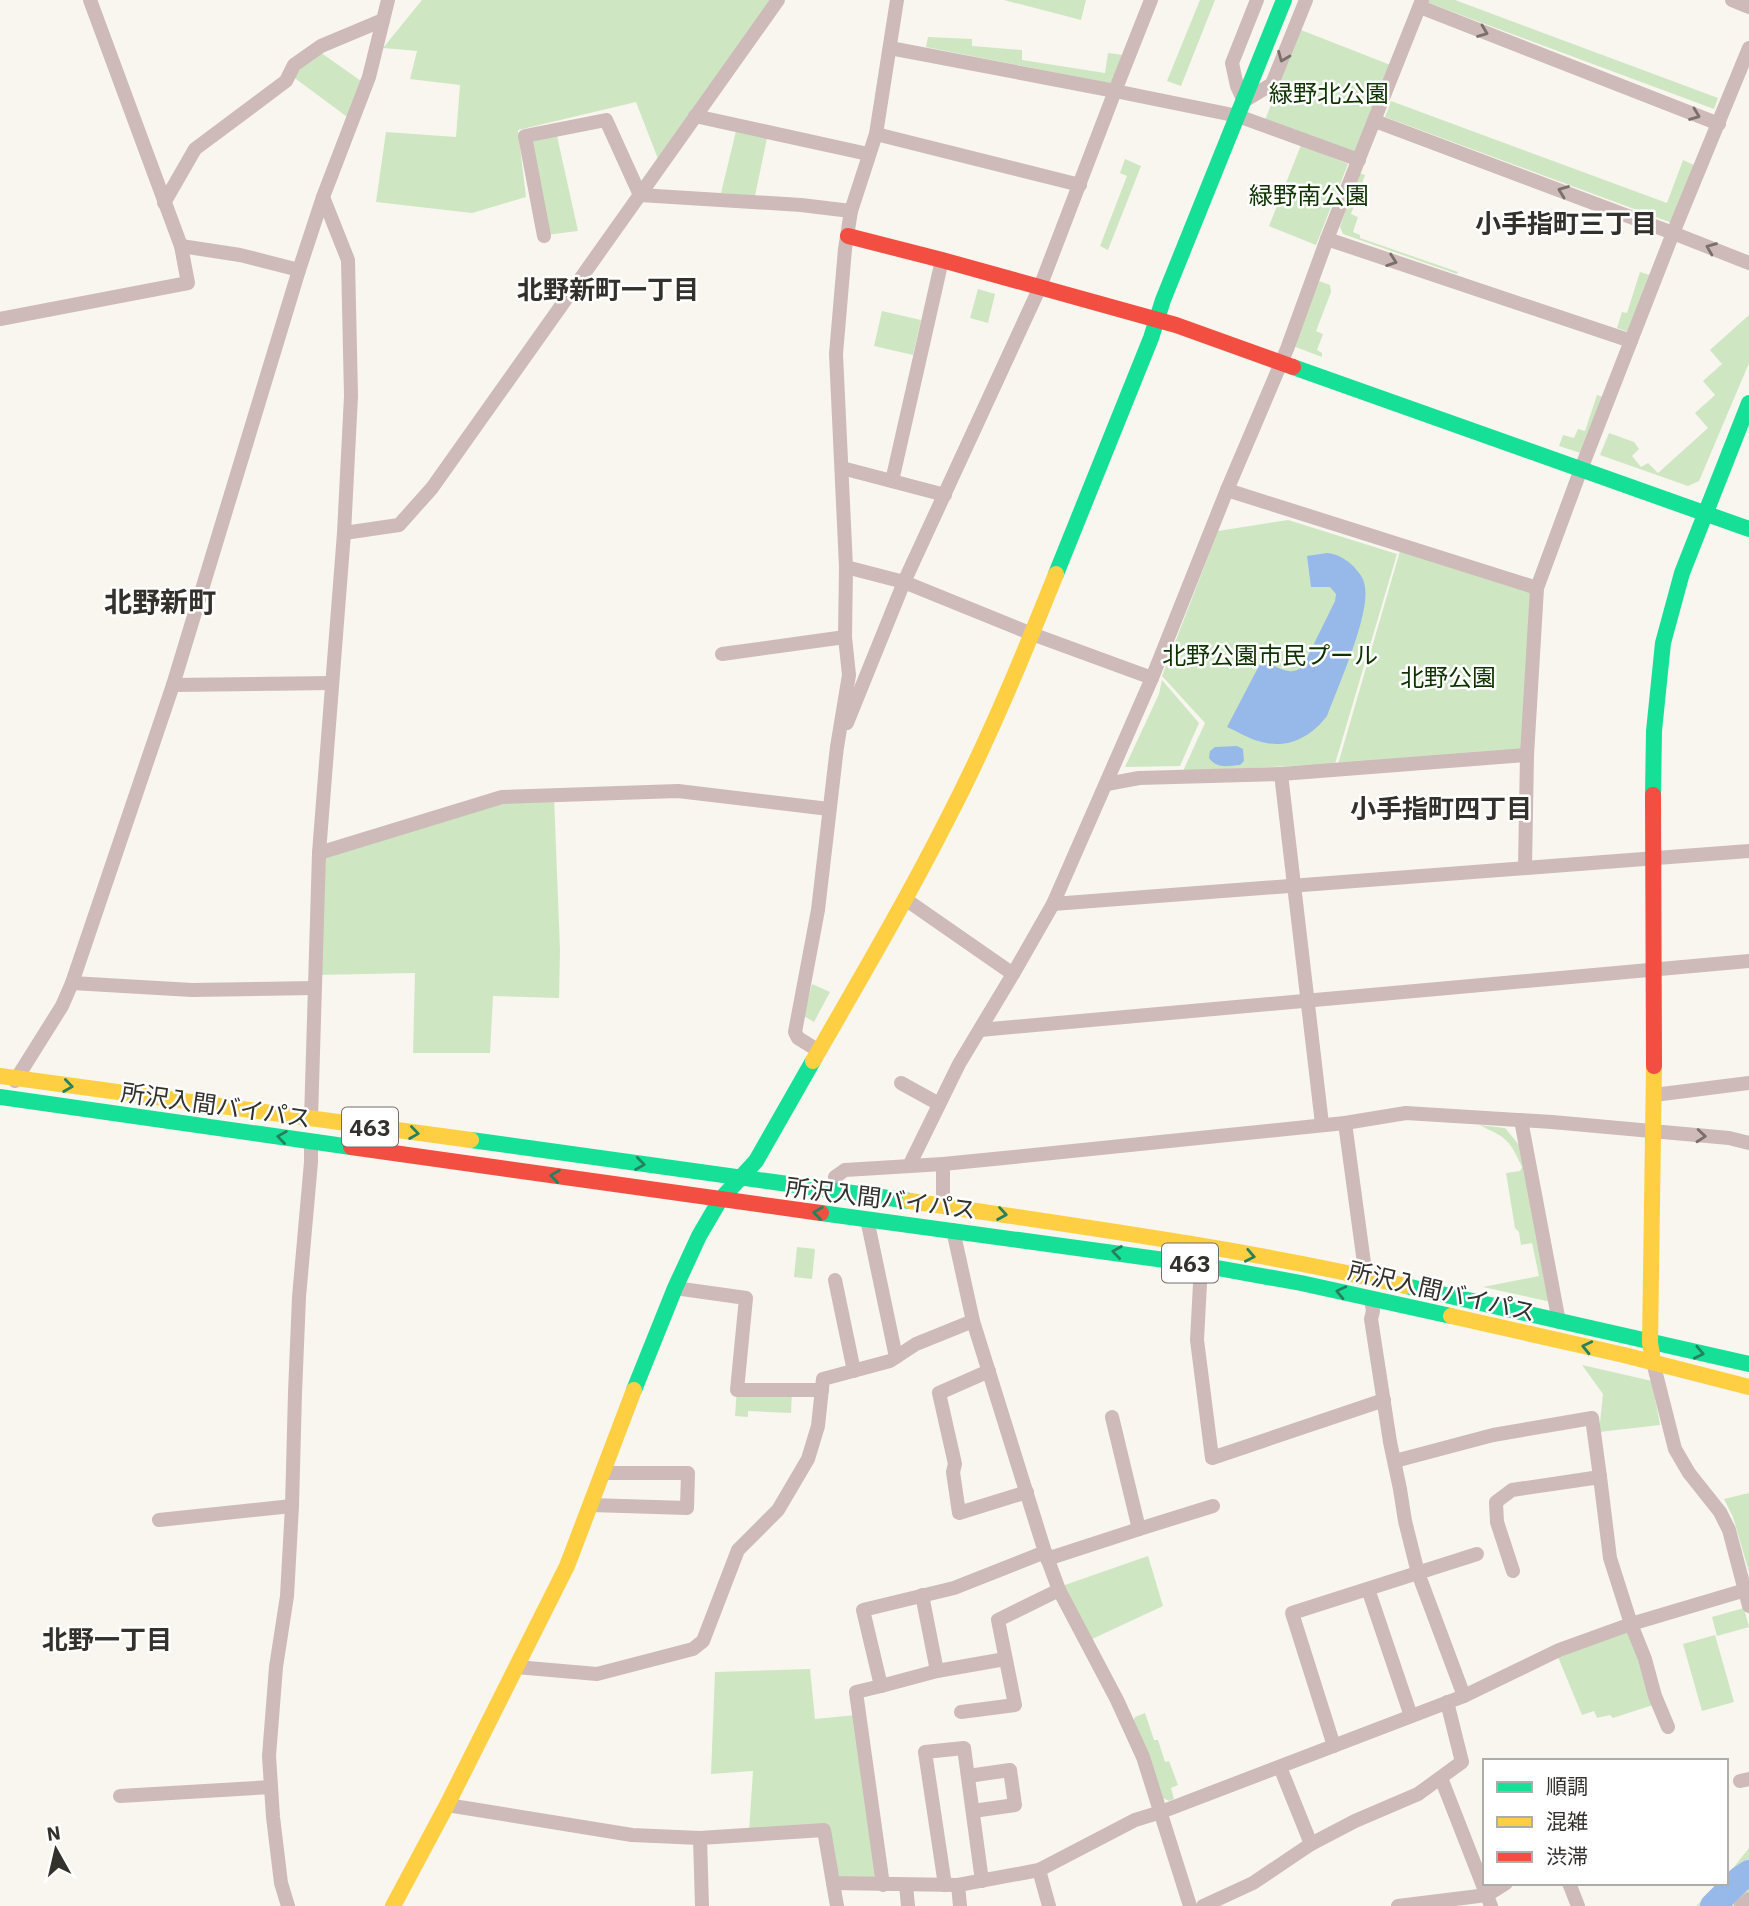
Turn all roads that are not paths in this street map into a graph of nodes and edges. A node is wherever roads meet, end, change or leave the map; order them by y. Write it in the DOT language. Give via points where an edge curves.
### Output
graph roads {
  1 [pos="90,0"];
  2 [pos="388,0"];
  3 [pos="778,0"];
  4 [pos="897,0"];
  5 [pos="1151,0"];
  6 [pos="1257,0"];
  7 [pos="1284,0"];
  8 [pos="1306,0"];
  9 [pos="1732,0"];
  10 [pos="1421,3"];
  11 [pos="1749,7"];
  12 [pos="383,20"];
  13 [pos="890,48"];
  14 [pos="1749,48"];
  15 [pos="1115,91"];
  16 [pos="1241,108"];
  17 [pos="695,116"];
  18 [pos="1375,121"];
  19 [pos="1719,124"];
  20 [pos="876,134"];
  21 [pos="868,154"];
  22 [pos="1359,160"];
  23 [pos="1080,186"];
  24 [pos="640,195"];
  25 [pos="323,197"];
  26 [pos="164,203"];
  27 [pos="851,211"];
  28 [pos="1673,233"];
  29 [pos="544,236"];
  30 [pos="848,236"];
  31 [pos="1327,239"];
  32 [pos="181,246"];
  33 [pos="942,260"];
  34 [pos="1749,263"];
  35 [pos="299,270"];
  36 [pos="1040,286"];
  37 [pos="0,318"];
  38 [pos="1157,319"];
  39 [pos="1631,341"];
  40 [pos="1281,362"];
  41 [pos="1749,403"];
  42 [pos="842,468"];
  43 [pos="1581,469"];
  44 [pos="892,481"];
  45 [pos="1227,490"];
  46 [pos="945,495"];
  47 [pos="1705,513"];
  48 [pos="1749,528"];
  49 [pos="344,533"];
  50 [pos="846,567"];
  51 [pos="904,582"];
  52 [pos="1537,588"];
  53 [pos="1032,634"];
  54 [pos="845,637"];
  55 [pos="722,654"];
  56 [pos="1152,678"];
  57 [pos="332,683"];
  58 [pos="173,685"];
  59 [pos="837,747"];
  60 [pos="1527,755"];
  61 [pos="1281,774"];
  62 [pos="1107,784"];
  63 [pos="829,809"];
  64 [pos="1749,852"];
  65 [pos="319,853"];
  66 [pos="1653,858"];
  67 [pos="1525,867"];
  68 [pos="1294,885"];
  69 [pos="905,899"];
  70 [pos="1053,904"];
  71 [pos="1749,961"];
  72 [pos="1654,970"];
  73 [pos="1013,974"];
  74 [pos="72,983"];
  75 [pos="314,988"];
  76 [pos="1308,1001"];
  77 [pos="980,1030"];
  78 [pos="819,1052"];
  79 [pos="0,1076"];
  80 [pos="18,1079"];
  81 [pos="901,1083"];
  82 [pos="1749,1083"];
  83 [pos="1654,1095"];
  84 [pos="0,1098"];
  85 [pos="939,1104"];
  86 [pos="310,1118"];
  87 [pos="1521,1120"];
  88 [pos="1345,1122"];
  89 [pos="1322,1124"];
  90 [pos="1654,1132"];
  91 [pos="311,1141"];
  92 [pos="1749,1143"];
  93 [pos="943,1164"];
  94 [pos="909,1166"];
  95 [pos="740,1177"];
  96 [pos="835,1177"];
  97 [pos="720,1200"];
  98 [pos="943,1206"];
  99 [pos="867,1219"];
  100 [pos="953,1230"];
  101 [pos="1364,1263"];
  102 [pos="1201,1265"];
  103 [pos="835,1280"];
  104 [pos="675,1288"];
  105 [pos="1371,1299"];
  106 [pos="973,1321"];
  107 [pos="1559,1322"];
  108 [pos="1650,1343"];
  109 [pos="896,1357"];
  110 [pos="1653,1362"];
  111 [pos="1749,1364"];
  112 [pos="854,1371"];
  113 [pos="989,1371"];
  114 [pos="1749,1387"];
  115 [pos="822,1390"];
  116 [pos="1384,1401"];
  117 [pos="1112,1417"];
  118 [pos="1395,1461"];
  119 [pos="604,1473"];
  120 [pos="1600,1477"];
  121 [pos="1027,1492"];
  122 [pos="592,1505"];
  123 [pos="1213,1506"];
  124 [pos="292,1507"];
  125 [pos="159,1520"];
  126 [pos="1139,1530"];
  127 [pos="1477,1554"];
  128 [pos="1046,1556"];
  129 [pos="1513,1571"];
  130 [pos="1418,1573"];
  131 [pos="1368,1589"];
  132 [pos="1059,1590"];
  133 [pos="1747,1590"];
  134 [pos="922,1595"];
  135 [pos="1749,1606"];
  136 [pos="1631,1624"];
  137 [pos="1005,1659"];
  138 [pos="516,1667"];
  139 [pos="937,1671"];
  140 [pos="881,1686"];
  141 [pos="1464,1696"];
  142 [pos="1447,1702"];
  143 [pos="961,1712"];
  144 [pos="1411,1716"];
  145 [pos="1668,1727"];
  146 [pos="1334,1746"];
  147 [pos="1280,1767"];
  148 [pos="968,1776"];
  149 [pos="1441,1778"];
  150 [pos="271,1787"];
  151 [pos="120,1796"];
  152 [pos="447,1805"];
  153 [pos="973,1811"];
  154 [pos="1161,1812"];
  155 [pos="700,1838"];
  156 [pos="1311,1844"];
  157 [pos="1039,1870"];
  158 [pos="982,1881"];
  159 [pos="833,1883"];
  160 [pos="883,1885"];
  161 [pos="906,1885"];
  162 [pos="951,1885"];
  163 [pos="1483,1885"];
  164 [pos="1504,1885"];
  165 [pos="1570,1885"];
  166 [pos="1749,1899"];
  167 [pos="1489,1900"];
  168 [pos="288,1906"];
  169 [pos="393,1906"];
  170 [pos="702,1906"];
  171 [pos="837,1906"];
  172 [pos="908,1906"];
  173 [pos="960,1906"];
  174 [pos="1049,1906"];
  175 [pos="1190,1906"];
  176 [pos="1203,1906"];
  177 [pos="1398,1906"];
  178 [pos="1578,1906"];
  179 [pos="1741,1906"];
  1 -- 26 [label="street"];
  2 -- 12 [label="street"];
  3 -- 17 [label="street"];
  4 -- 13 [label="street"];
  5 -- 15 [label="street"];
  6 -- 16 [label="street" via="1232,63"];
  7 -- 16 [label="main road"];
  8 -- 16 [label="street, one-way" via="1272,84"];
  9 -- 11 [label="street"];
  10 -- 18 [label="street"];
  10 -- 19 [label="street, one-way"];
  12 -- 25 [label="street" via="369,77"];
  12 -- 26 [label="street" via="321,46 294,65 286,81 195,149"];
  13 -- 15 [label="street"];
  13 -- 20 [label="street"];
  14 -- 19 [label="street"];
  15 -- 16 [label="street"];
  15 -- 23 [label="street"];
  16 -- 22 [label="street"];
  16 -- 38 [label="main road"];
  17 -- 21 [label="street"];
  17 -- 24 [label="street"];
  18 -- 22 [label="street"];
  28 -- 18 [label="street, one-way"];
  19 -- 28 [label="street"];
  20 -- 21 [label="street"];
  20 -- 23 [label="street"];
  21 -- 27 [label="street"];
  22 -- 31 [label="street"];
  23 -- 36 [label="street"];
  24 -- 27 [label="street"];
  24 -- 29 [label="street" via="606,120 525,136"];
  24 -- 49 [label="street" via="432,488 399,525"];
  25 -- 35 [label="street"];
  25 -- 49 [label="street" via="348,260 351,396"];
  26 -- 32 [label="street"];
  27 -- 30 [label="street"];
  34 -- 28 [label="street, one-way"];
  28 -- 39 [label="street"];
  30 -- 33 [label="main road"];
  30 -- 42 [label="street" via="836,354"];
  31 -- 39 [label="street, one-way"];
  31 -- 40 [label="street"];
  32 -- 35 [label="street" via="240,254"];
  32 -- 37 [label="street" via="188,283"];
  33 -- 36 [label="main road"];
  33 -- 44 [label="street"];
  35 -- 58 [label="street"];
  36 -- 38 [label="main road"];
  36 -- 46 [label="street"];
  38 -- 40 [label="main road"];
  38 -- 53 [label="main road"];
  39 -- 43 [label="street"];
  40 -- 43 [label="main road"];
  40 -- 45 [label="street"];
  41 -- 47 [label="main road"];
  42 -- 44 [label="street"];
  42 -- 50 [label="street"];
  43 -- 47 [label="main road"];
  43 -- 52 [label="street"];
  44 -- 46 [label="street"];
  45 -- 52 [label="street"];
  45 -- 56 [label="street"];
  46 -- 51 [label="street"];
  47 -- 48 [label="main road"];
  47 -- 66 [label="main road" via="1663,643 1654,731"];
  49 -- 57 [label="street"];
  50 -- 51 [label="street"];
  50 -- 54 [label="street"];
  51 -- 53 [label="street"];
  51 -- 59 [label="street"];
  52 -- 60 [label="street"];
  53 -- 56 [label="street"];
  53 -- 69 [label="main road" via="987,738"];
  54 -- 55 [label="street"];
  54 -- 59 [label="street" via="849,675"];
  56 -- 62 [label="street"];
  57 -- 58 [label="street"];
  57 -- 65 [label="street"];
  58 -- 74 [label="street"];
  59 -- 63 [label="street"];
  60 -- 61 [label="street"];
  60 -- 67 [label="street"];
  61 -- 62 [label="street" via="1139,778"];
  61 -- 68 [label="street"];
  62 -- 70 [label="street"];
  63 -- 65 [label="street" via="678,791 502,797"];
  63 -- 78 [label="street" via="818,910 795,1032"];
  64 -- 66 [label="street"];
  65 -- 75 [label="street"];
  66 -- 67 [label="street"];
  66 -- 72 [label="main road"];
  67 -- 68 [label="street"];
  68 -- 70 [label="street"];
  68 -- 76 [label="street"];
  69 -- 73 [label="street"];
  69 -- 78 [label="main road"];
  70 -- 73 [label="street"];
  71 -- 72 [label="street"];
  72 -- 76 [label="street"];
  72 -- 83 [label="main road"];
  73 -- 77 [label="street"];
  74 -- 75 [label="street" via="192,990"];
  74 -- 80 [label="street"];
  75 -- 86 [label="street"];
  76 -- 77 [label="street"];
  76 -- 89 [label="street"];
  77 -- 85 [label="street"];
  78 -- 95 [label="main road" via="756,1161"];
  79 -- 80 [label="main road, 所沢入間バイパス / 463"];
  80 -- 84 [label="street"];
  80 -- 86 [label="main road, 所沢入間バイパス / 463, one-way"];
  81 -- 85 [label="street"];
  82 -- 83 [label="street"];
  83 -- 90 [label="main road"];
  91 -- 84 [label="main road, 所沢入間バイパス / 463, one-way"];
  85 -- 94 [label="street"];
  86 -- 95 [label="main road, 所沢入間バイパス / 463, one-way"];
  87 -- 88 [label="street" via="1406,1113"];
  87 -- 90 [label="street"];
  87 -- 107 [label="street"];
  88 -- 89 [label="street"];
  88 -- 101 [label="street"];
  89 -- 93 [label="street"];
  90 -- 92 [label="street, one-way"];
  90 -- 108 [label="main road"];
  97 -- 91 [label="main road, 所沢入間バイパス / 463, one-way"];
  91 -- 124 [label="street" via="297,1338"];
  93 -- 94 [label="street"];
  93 -- 98 [label="street"];
  94 -- 96 [label="street" via="845,1170"];
  95 -- 97 [label="main road"];
  95 -- 98 [label="main road, 所沢入間バイパス / 463"];
  99 -- 97 [label="main road, 所沢入間バイパス / 463, one-way"];
  97 -- 104 [label="main road"];
  98 -- 107 [label="main road, 所沢入間バイパス / 463, one-way" via="1147,1236 1368,1278"];
  99 -- 100 [label="main road, 所沢入間バイパス / 463"];
  99 -- 109 [label="street"];
  102 -- 100 [label="main road, 所沢入間バイパス / 463, one-way"];
  100 -- 106 [label="street"];
  105 -- 102 [label="main road, 所沢入間バイパス / 463, one-way"];
  102 -- 116 [label="street" via="1197,1340 1212,1458"];
  103 -- 112 [label="street"];
  104 -- 115 [label="street" via="747,1298 737,1390"];
  104 -- 119 [label="main road"];
  110 -- 105 [label="main road, 所沢入間バイパス / 463, one-way"];
  105 -- 116 [label="street"];
  106 -- 109 [label="street"];
  106 -- 113 [label="street"];
  107 -- 108 [label="main road, 所沢入間バイパス / 463"];
  108 -- 110 [label="main road"];
  108 -- 111 [label="main road, 所沢入間バイパス / 463, one-way"];
  109 -- 112 [label="street"];
  110 -- 114 [label="main road, 所沢入間バイパス / 463"];
  110 -- 133 [label="street" via="1675,1449 1720,1512"];
  112 -- 115 [label="street" via="823,1379"];
  113 -- 121 [label="street"];
  113 -- 121 [label="street" via="939,1393 955,1464 959,1513"];
  115 -- 138 [label="street" via="808,1459 778,1510 738,1550 704,1641 693,1649 597,1674"];
  116 -- 118 [label="street"];
  117 -- 126 [label="street"];
  118 -- 120 [label="street" via="1493,1435 1592,1418"];
  118 -- 130 [label="street"];
  119 -- 122 [label="main road"];
  119 -- 122 [label="street" via="688,1473 687,1508"];
  120 -- 129 [label="street" via="1512,1490 1496,1502 1497,1522"];
  120 -- 136 [label="street" via="1610,1558"];
  121 -- 128 [label="street"];
  122 -- 138 [label="main road"];
  123 -- 126 [label="street"];
  124 -- 125 [label="street"];
  124 -- 150 [label="street" via="269,1756"];
  126 -- 128 [label="street"];
  127 -- 130 [label="street"];
  128 -- 132 [label="street"];
  128 -- 134 [label="street"];
  130 -- 131 [label="street"];
  130 -- 141 [label="street"];
  131 -- 144 [label="street"];
  131 -- 146 [label="street" via="1292,1613"];
  132 -- 137 [label="street" via="998,1620"];
  132 -- 154 [label="street" via="1143,1757"];
  133 -- 135 [label="street"];
  133 -- 136 [label="street"];
  134 -- 139 [label="street"];
  134 -- 140 [label="street" via="863,1610"];
  136 -- 141 [label="street" via="1559,1650"];
  136 -- 145 [label="street"];
  137 -- 139 [label="street"];
  137 -- 143 [label="street" via="1014,1705"];
  138 -- 152 [label="main road"];
  139 -- 140 [label="street"];
  140 -- 160 [label="street" via="856,1692"];
  141 -- 142 [label="street"];
  142 -- 144 [label="street"];
  142 -- 149 [label="street" via="1462,1762"];
  144 -- 146 [label="street"];
  146 -- 147 [label="street"];
  147 -- 154 [label="street"];
  147 -- 156 [label="street"];
  148 -- 153 [label="street"];
  148 -- 153 [label="street" via="1010,1770 1015,1805"];
  148 -- 162 [label="street" via="964,1748 925,1752"];
  149 -- 156 [label="street" via="1418,1794"];
  149 -- 163 [label="street"];
  150 -- 151 [label="street"];
  150 -- 168 [label="street" via="281,1883"];
  152 -- 155 [label="street" via="632,1835"];
  152 -- 169 [label="main road"];
  153 -- 158 [label="street"];
  154 -- 157 [label="street"];
  154 -- 175 [label="street"];
  155 -- 159 [label="street" via="824,1830"];
  155 -- 170 [label="street"];
  156 -- 176 [label="street" via="1253,1883"];
  157 -- 158 [label="street"];
  157 -- 174 [label="street"];
  158 -- 162 [label="street"];
  159 -- 160 [label="street"];
  159 -- 171 [label="street"];
  160 -- 161 [label="street"];
  161 -- 162 [label="street"];
  161 -- 172 [label="street"];
  162 -- 173 [label="street"];
  164 -- 167 [label="street"];
  165 -- 178 [label="street"];
  166 -- 179 [label="street"];
  167 -- 177 [label="street"];
}
